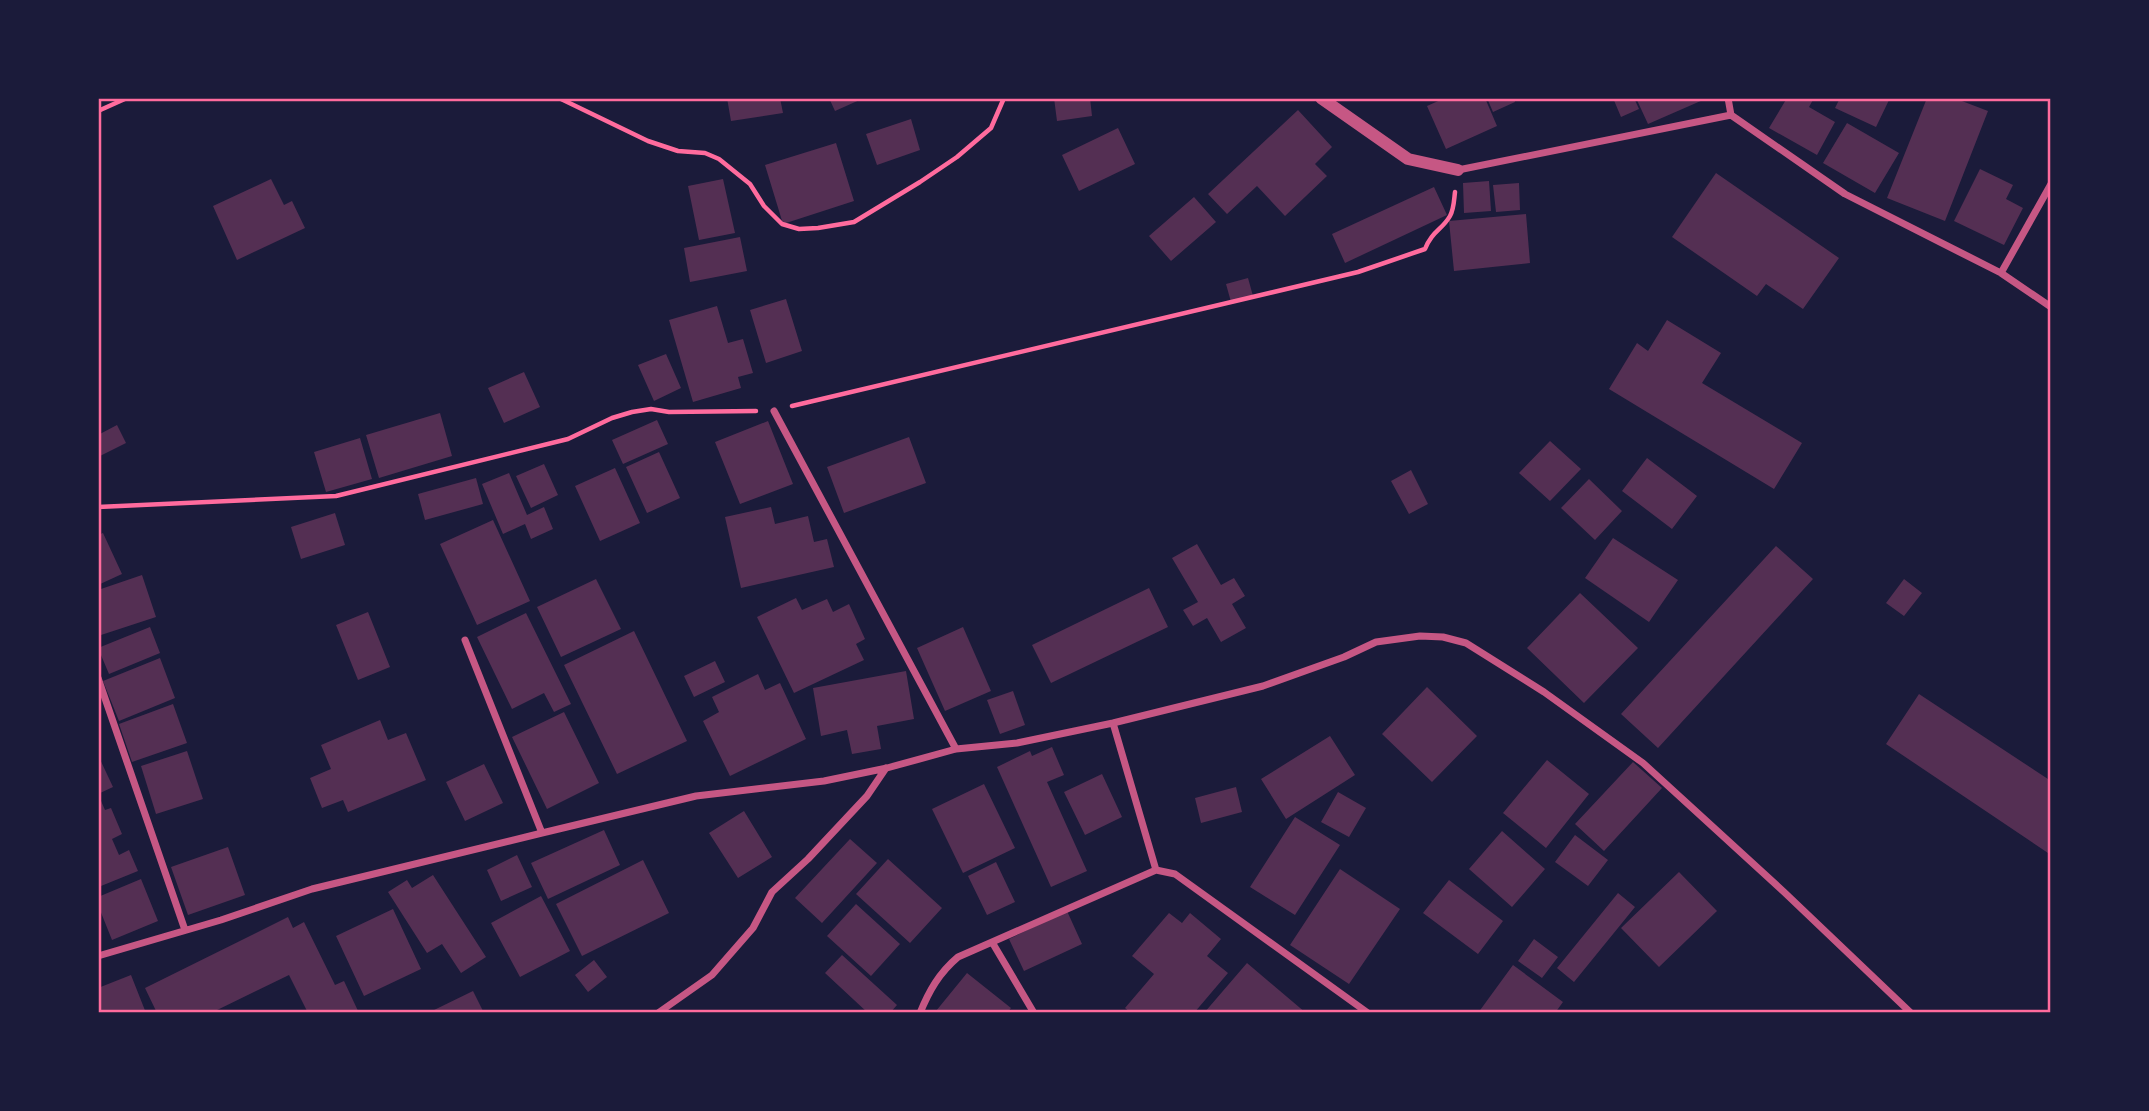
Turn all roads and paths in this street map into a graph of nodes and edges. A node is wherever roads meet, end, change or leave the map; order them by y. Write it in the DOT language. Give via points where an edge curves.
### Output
graph roads {
  1 [pos="127,98"];
  2 [pos="559,98"];
  3 [pos="1004,98"];
  4 [pos="1321,98"];
  5 [pos="1728,98"];
  6 [pos="98,111"];
  7 [pos="1731,115"];
  8 [pos="1458,170"];
  9 [pos="2051,184"];
  10 [pos="2001,273"];
  11 [pos="2051,307"];
  12 [pos="774,411"];
  13 [pos="98,507"];
  14 [pos="465,640"];
  15 [pos="98,678"];
  16 [pos="1113,723"];
  17 [pos="956,749"];
  18 [pos="887,768"];
  19 [pos="542,833"];
  20 [pos="1156,870"];
  21 [pos="185,930"];
  22 [pos="992,942"];
  23 [pos="98,956"];
  24 [pos="658,1013"];
  25 [pos="920,1013"];
  26 [pos="1034,1013"];
  27 [pos="1368,1013"];
  28 [pos="1910,1013"];
  1 -- 6 [label="path"];
  2 -- 3 [label="path" via="648,141 719,159 750,184 782,224 799,229 854,222 920,182 991,128"];
  4 -- 8 [label="street" via="1408,159"];
  5 -- 7 [label="street"];
  7 -- 8 [label="street"];
  7 -- 10 [label="street" via="1845,194"];
  8 -- 12 [label="path" via="1452,211 1425,249 1358,272"];
  9 -- 10 [label="street"];
  10 -- 11 [label="street"];
  12 -- 13 [label="path" via="632,412 568,439 336,496"];
  12 -- 17 [label="street"];
  14 -- 19 [label="street"];
  15 -- 21 [label="street"];
  16 -- 17 [label="street" via="1017,743"];
  16 -- 20 [label="street"];
  16 -- 28 [label="street" via="1263,686 1376,642 1420,635 1466,643 1643,763"];
  17 -- 18 [label="street"];
  18 -- 19 [label="street" via="824,781 696,796"];
  18 -- 24 [label="street" via="867,796 772,892 753,928 712,975"];
  19 -- 21 [label="street" via="312,890"];
  20 -- 22 [label="street"];
  20 -- 27 [label="street" via="1175,874"];
  21 -- 23 [label="street"];
  22 -- 25 [label="street" via="947,966 929,989"];
  22 -- 26 [label="street"];
}
